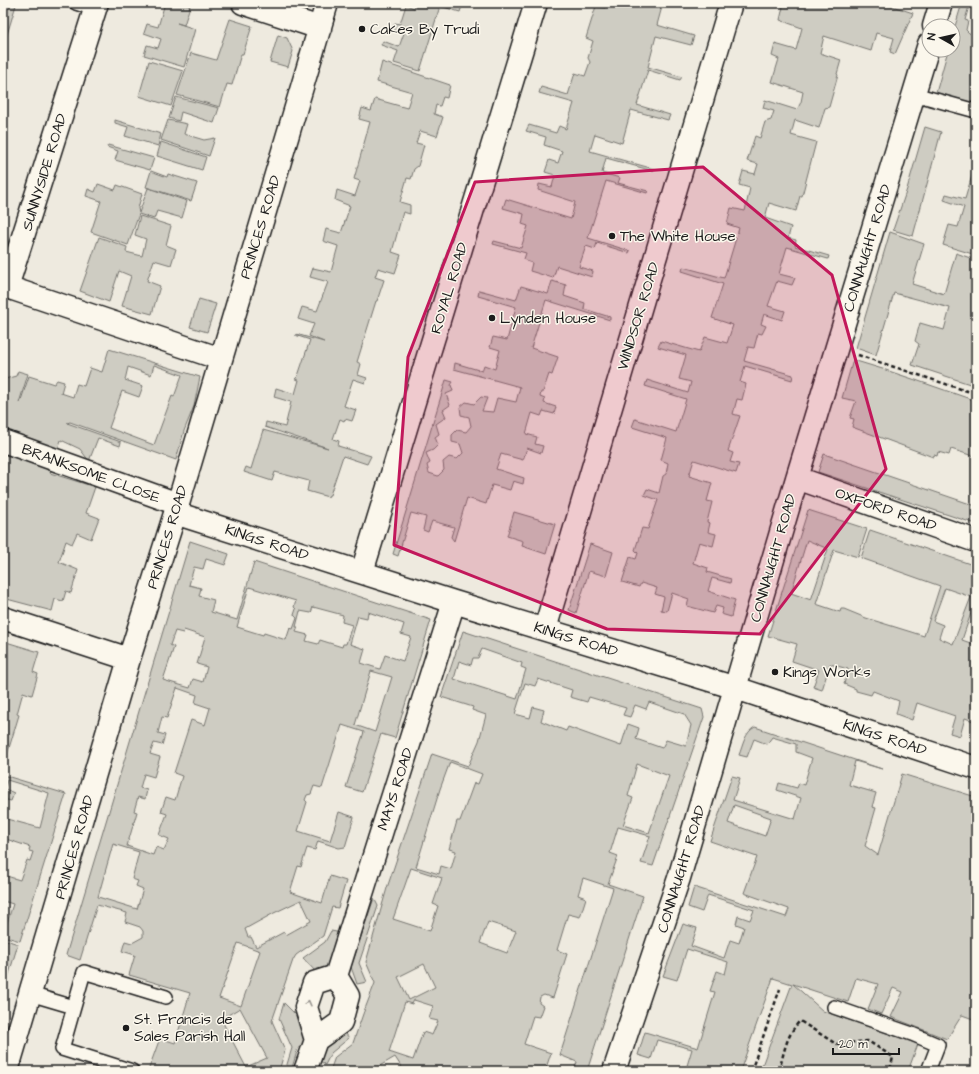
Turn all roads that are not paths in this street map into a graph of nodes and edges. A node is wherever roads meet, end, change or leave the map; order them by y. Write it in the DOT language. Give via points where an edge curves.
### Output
graph roads {
  1 [pos="243,3"];
  2 [pos="327,3"];
  3 [pos="536,3"];
  4 [pos="732,3"];
  5 [pos="941,3"];
  6 [pos="89,5"];
  7 [pos="936,18"];
  8 [pos="320,28"];
  9 [pos="925,58"];
  10 [pos="914,94"];
  11 [pos="976,111"];
  12 [pos="221,359"];
  13 [pos="3,441"];
  14 [pos="797,478"];
  15 [pos="177,509"];
  16 [pos="976,541"];
  17 [pos="362,572"];
  18 [pos="454,602"];
  19 [pos="3,618"];
  20 [pos="545,629"];
  21 [pos="129,659"];
  22 [pos="736,688"];
  23 [pos="976,768"];
  24 [pos="336,976"];
  25 [pos="30,994"];
  26 [pos="166,997"];
  27 [pos="74,1007"];
  28 [pos="834,1007"];
  29 [pos="316,1040"];
  30 [pos="7,1071"];
  31 [pos="132,1071"];
  32 [pos="305,1071"];
  33 [pos="614,1071"];
  34 [pos="928,1071"];
  1 -- 8 [label="street"];
  2 -- 8 [label="street, PRINCES ROAD"];
  3 -- 17 [label="street, ROYAL ROAD"];
  4 -- 20 [label="street, WINDSOR ROAD"];
  5 -- 7 [label="street"];
  6 -- 12 [label="street, SUNNYSIDE ROAD" via="8,287"];
  8 -- 12 [label="street, PRINCES ROAD"];
  9 -- 10 [label="street, CONNAUGHT ROAD"];
  10 -- 11 [label="lane"];
  10 -- 14 [label="street, CONNAUGHT ROAD"];
  12 -- 15 [label="street, PRINCES ROAD"];
  13 -- 15 [label="street, BRANKSOME CLOSE"];
  14 -- 16 [label="street, OXFORD ROAD"];
  14 -- 22 [label="street, CONNAUGHT ROAD"];
  15 -- 17 [label="street, KINGS ROAD"];
  15 -- 21 [label="street, PRINCES ROAD"];
  17 -- 18 [label="street, KINGS ROAD"];
  18 -- 20 [label="street, KINGS ROAD"];
  18 -- 24 [label="street, MAYS ROAD"];
  19 -- 21 [label="street"];
  20 -- 22 [label="street, KINGS ROAD"];
  21 -- 25 [label="street, PRINCES ROAD"];
  22 -- 23 [label="street, KINGS ROAD"];
  22 -- 33 [label="street, CONNAUGHT ROAD" via="666,920"];
  24 -- 29 [label="street" via="348,996 341,1022"];
  29 -- 24 [label="street, one-way" via="306,1007 314,983"];
  25 -- 27 [label="lane"];
  25 -- 30 [label="street, PRINCES ROAD"];
  26 -- 27 [label="lane" via="84,972"];
  27 -- 31 [label="lane" via="62,1049"];
  28 -- 34 [label="lane" via="938,1045"];
  29 -- 32 [label="street"];
}
